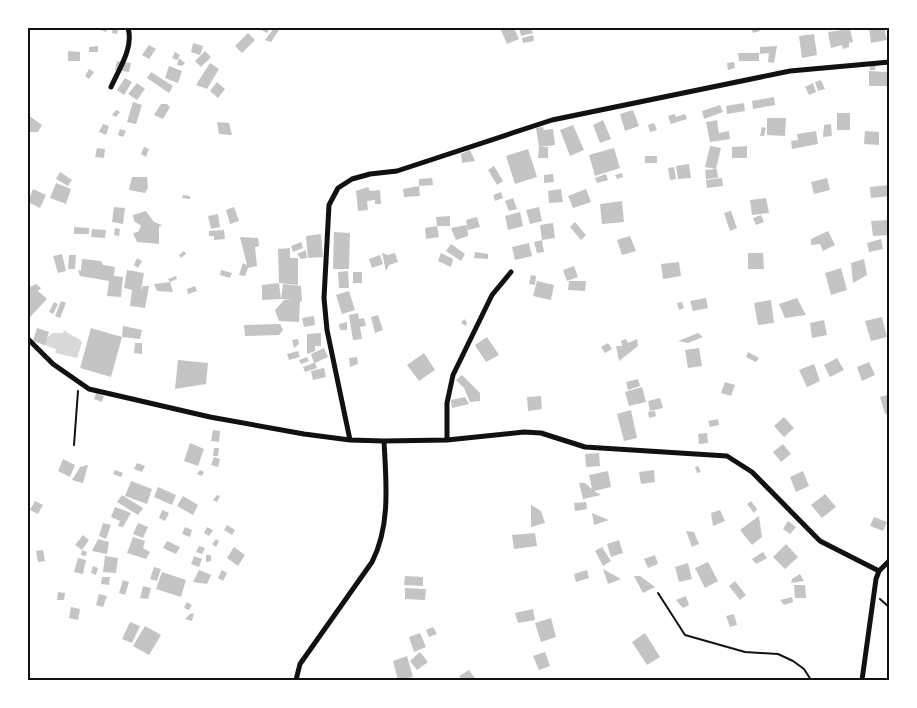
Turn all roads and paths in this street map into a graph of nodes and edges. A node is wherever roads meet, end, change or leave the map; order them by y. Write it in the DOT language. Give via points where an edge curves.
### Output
graph roads {
  1 [pos="128,28"];
  2 [pos="890,62"];
  3 [pos="111,87"];
  4 [pos="511,272"];
  5 [pos="28,339"];
  6 [pos="79,383"];
  7 [pos="350,440"];
  8 [pos="447,440"];
  9 [pos="384,441"];
  10 [pos="74,446"];
  11 [pos="890,560"];
  12 [pos="879,571"];
  13 [pos="658,593"];
  14 [pos="875,594"];
  15 [pos="890,608"];
  16 [pos="296,680"];
  17 [pos="811,680"];
  18 [pos="862,680"];
  1 -- 3 [label="street" via="128,47"];
  2 -- 7 [label="street" via="790,71 552,120 397,171 370,174 344,183 332,197 330,205 324,298 327,330"];
  4 -- 8 [label="street" via="492,294 453,375"];
  5 -- 6 [label="street" via="53,364"];
  6 -- 7 [label="street" via="100,392 210,417"];
  6 -- 10 [label="path"];
  7 -- 9 [label="street"];
  8 -- 9 [label="street"];
  8 -- 12 [label="street" via="524,432 541,433 585,447 727,456 752,472 820,541"];
  9 -- 16 [label="street" via="386,487 381,545 300,664"];
  11 -- 12 [label="street"];
  12 -- 14 [label="street"];
  13 -- 17 [label="path" via="685,635 745,652 778,654 794,661"];
  14 -- 15 [label="path"];
  14 -- 18 [label="street"];
}
